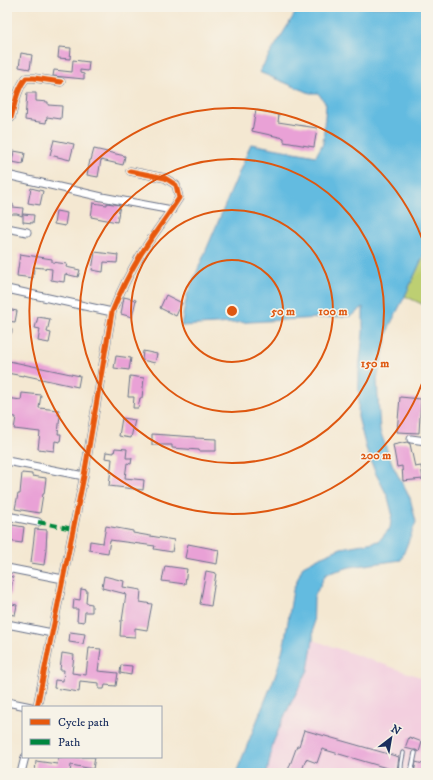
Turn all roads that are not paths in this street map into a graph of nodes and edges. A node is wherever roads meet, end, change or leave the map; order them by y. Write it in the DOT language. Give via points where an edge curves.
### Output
graph roads {
  1 [pos="61,82"];
  2 [pos="7,120"];
  3 [pos="130,171"];
  4 [pos="7,175"];
  5 [pos="172,210"];
  6 [pos="7,228"];
  7 [pos="27,232"];
  8 [pos="7,289"];
  9 [pos="112,312"];
  10 [pos="410,439"];
  11 [pos="426,441"];
  12 [pos="7,461"];
  13 [pos="84,476"];
  14 [pos="7,516"];
  15 [pos="38,522"];
  16 [pos="7,568"];
  17 [pos="63,579"];
  18 [pos="7,624"];
  19 [pos="52,633"];
  20 [pos="7,702"];
  21 [pos="27,706"];
  22 [pos="37,706"];
  23 [pos="415,753"];
  24 [pos="403,754"];
  25 [pos="25,758"];
  26 [pos="21,773"];
  27 [pos="402,773"];
  28 [pos="411,773"];
  1 -- 2 [label="street" via="26,78 18,91 11,118"];
  3 -- 5 [label="street" via="164,178 176,185 179,198"];
  4 -- 5 [label="street"];
  5 -- 9 [label="street" via="141,254"];
  6 -- 7 [label="street"];
  8 -- 9 [label="street"];
  9 -- 13 [label="street"];
  10 -- 11 [label="street"];
  12 -- 13 [label="street"];
  13 -- 17 [label="street"];
  14 -- 15 [label="street"];
  16 -- 17 [label="street"];
  17 -- 19 [label="street"];
  18 -- 19 [label="street"];
  19 -- 22 [label="street"];
  20 -- 21 [label="street"];
  23 -- 28 [label="lane"];
  24 -- 27 [label="lane" via="400,768"];
  25 -- 26 [label="street"];
}
